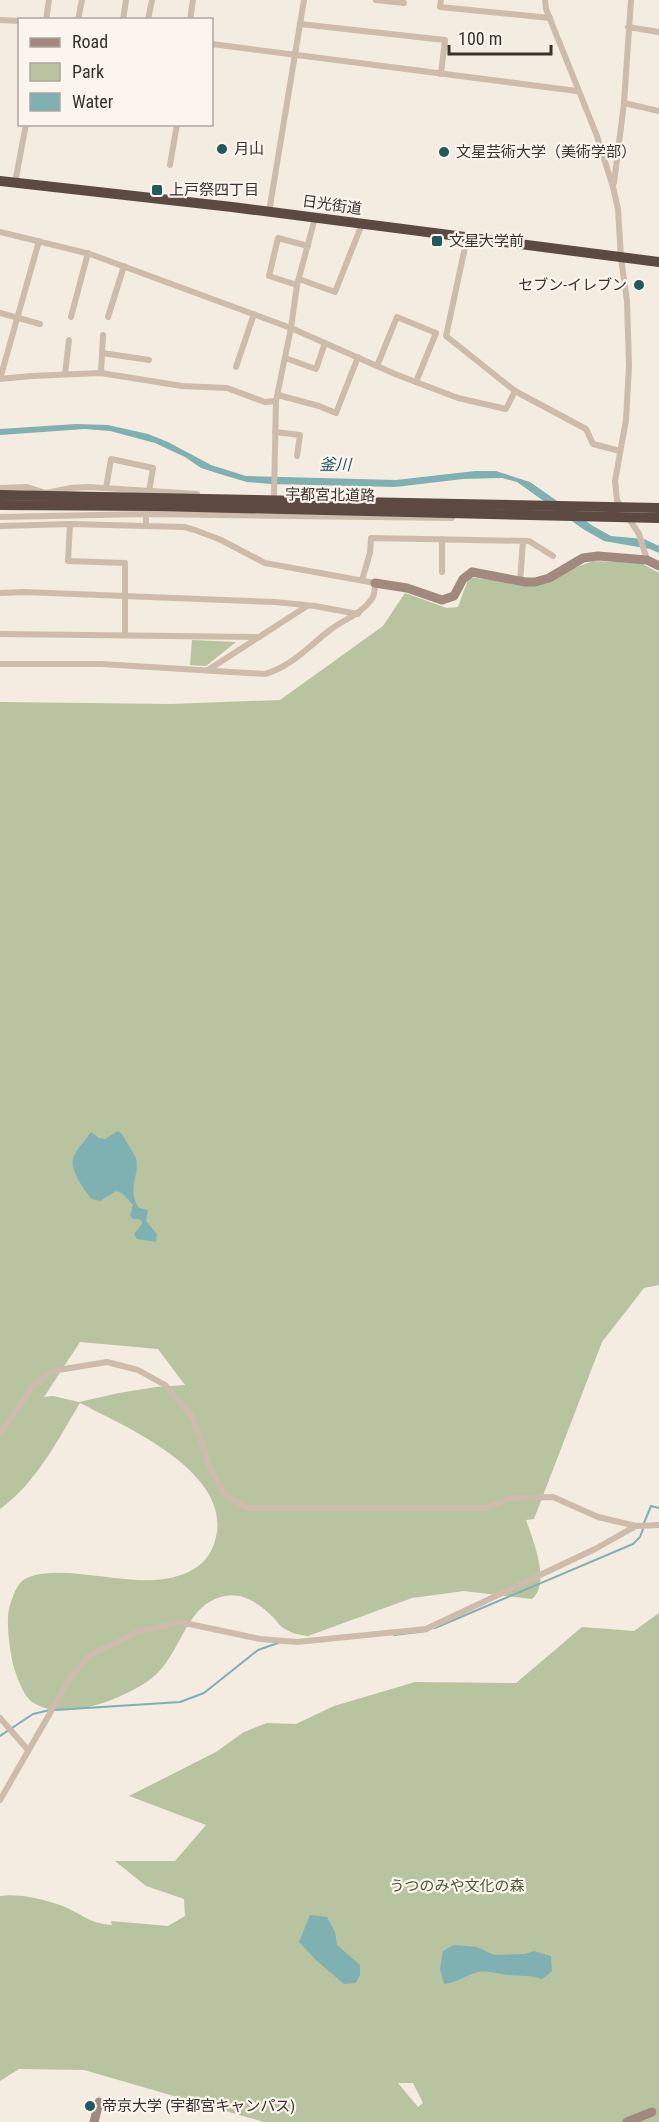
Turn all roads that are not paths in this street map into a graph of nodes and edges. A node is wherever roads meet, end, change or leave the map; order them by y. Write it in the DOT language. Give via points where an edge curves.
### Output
graph roads {
  1 [pos="49,0"];
  2 [pos="82,0"];
  3 [pos="126,0"];
  4 [pos="152,0"];
  5 [pos="193,0"];
  6 [pos="304,0"];
  7 [pos="376,0"];
  8 [pos="441,0"];
  9 [pos="545,0"];
  10 [pos="632,0"];
  11 [pos="404,3"];
  12 [pos="46,18"];
  13 [pos="78,18"];
  14 [pos="123,18"];
  15 [pos="148,18"];
  16 [pos="190,18"];
  17 [pos="549,18"];
  18 [pos="0,20"];
  19 [pos="18,21"];
  20 [pos="300,24"];
  21 [pos="628,27"];
  22 [pos="659,32"];
  23 [pos="213,44"];
  24 [pos="295,55"];
  25 [pos="441,74"];
  26 [pos="577,91"];
  27 [pos="624,103"];
  28 [pos="659,111"];
  29 [pos="26,126"];
  30 [pos="177,126"];
  31 [pos="170,165"];
  32 [pos="0,181"];
  33 [pos="15,183"];
  34 [pos="613,187"];
  35 [pos="270,212"];
  36 [pos="315,218"];
  37 [pos="362,224"];
  38 [pos="0,232"];
  39 [pos="467,238"];
  40 [pos="39,241"];
  41 [pos="308,246"];
  42 [pos="87,253"];
  43 [pos="621,258"];
  44 [pos="659,262"];
  45 [pos="124,266"];
  46 [pos="298,282"];
  47 [pos="0,313"];
  48 [pos="254,314"];
  49 [pos="71,317"];
  50 [pos="108,317"];
  51 [pos="17,319"];
  52 [pos="40,324"];
  53 [pos="291,328"];
  54 [pos="103,335"];
  55 [pos="69,340"];
  56 [pos="326,343"];
  57 [pos="0,349"];
  58 [pos="8,352"];
  59 [pos="102,352"];
  60 [pos="357,357"];
  61 [pos="285,358"];
  62 [pos="149,360"];
  63 [pos="377,366"];
  64 [pos="236,367"];
  65 [pos="100,373"];
  66 [pos="65,374"];
  67 [pos="0,379"];
  68 [pos="416,382"];
  69 [pos="515,391"];
  70 [pos="277,398"];
  71 [pos="275,432"];
  72 [pos="620,451"];
  73 [pos="297,456"];
  74 [pos="0,488"];
  75 [pos="106,488"];
  76 [pos="149,492"];
  77 [pos="46,493"];
  78 [pos="0,495"];
  79 [pos="274,496"];
  80 [pos="619,503"];
  81 [pos="0,505"];
  82 [pos="659,506"];
  83 [pos="0,509"];
  84 [pos="146,514"];
  85 [pos="0,517"];
  86 [pos="659,518"];
  87 [pos="631,521"];
  88 [pos="659,522"];
  89 [pos="70,524"];
  90 [pos="0,526"];
  91 [pos="146,526"];
  92 [pos="442,539"];
  93 [pos="523,541"];
  94 [pos="552,556"];
  95 [pos="646,556"];
  96 [pos="659,566"];
  97 [pos="442,572"];
  98 [pos="362,580"];
  99 [pos="375,582"];
  100 [pos="520,582"];
  101 [pos="0,593"];
  102 [pos="124,597"];
  103 [pos="307,605"];
  104 [pos="359,614"];
  105 [pos="0,634"];
  106 [pos="125,635"];
  107 [pos="259,637"];
  108 [pos="0,664"];
  109 [pos="208,670"];
  110 [pos="0,1434"];
  111 [pos="659,1525"];
  112 [pos="636,1526"];
  113 [pos="0,1718"];
  114 [pos="28,1750"];
  115 [pos="0,1800"];
  116 [pos="99,2102"];
  117 [pos="652,2112"];
  118 [pos="94,2122"];
  119 [pos="627,2122"];
  1 -- 12 [label="street"];
  2 -- 13 [label="street"];
  3 -- 14 [label="street"];
  4 -- 15 [label="street"];
  5 -- 16 [label="street"];
  6 -- 20 [label="street"];
  7 -- 11 [label="street"];
  8 -- 17 [label="street" via="440,6"];
  9 -- 17 [label="street"];
  10 -- 21 [label="street"];
  17 -- 26 [label="street"];
  18 -- 19 [label="street"];
  20 -- 24 [label="street"];
  20 -- 25 [label="street" via="445,40"];
  21 -- 22 [label="street"];
  21 -- 27 [label="street"];
  23 -- 24 [label="street"];
  24 -- 25 [label="street"];
  24 -- 35 [label="street"];
  25 -- 26 [label="street"];
  26 -- 34 [label="street"];
  27 -- 28 [label="street"];
  27 -- 34 [label="street"];
  29 -- 33 [label="street"];
  30 -- 31 [label="street"];
  32 -- 33 [label="highway, 日光街道"];
  33 -- 35 [label="highway, 日光街道"];
  34 -- 43 [label="street"];
  35 -- 36 [label="highway, 日光街道"];
  36 -- 37 [label="highway, 日光街道"];
  36 -- 41 [label="street"];
  37 -- 39 [label="highway, 日光街道"];
  37 -- 46 [label="street" via="335,292"];
  38 -- 40 [label="street"];
  39 -- 43 [label="highway, 日光街道"];
  39 -- 69 [label="street" via="447,336"];
  40 -- 42 [label="street"];
  40 -- 51 [label="street"];
  41 -- 46 [label="street"];
  41 -- 46 [label="street" via="278,238 269,276"];
  42 -- 45 [label="street"];
  42 -- 49 [label="street"];
  43 -- 44 [label="highway, 日光街道"];
  43 -- 72 [label="street" via="627,302 628,366 626,420"];
  45 -- 48 [label="street"];
  45 -- 50 [label="street"];
  46 -- 53 [label="street"];
  47 -- 51 [label="street"];
  48 -- 53 [label="street"];
  48 -- 64 [label="street"];
  51 -- 52 [label="street"];
  51 -- 58 [label="street"];
  53 -- 56 [label="street"];
  53 -- 61 [label="street"];
  54 -- 59 [label="street"];
  55 -- 66 [label="street"];
  56 -- 60 [label="street"];
  56 -- 61 [label="street" via="316,369"];
  57 -- 58 [label="street"];
  58 -- 67 [label="street"];
  59 -- 62 [label="street"];
  59 -- 65 [label="street"];
  60 -- 63 [label="street"];
  60 -- 70 [label="street" via="336,413"];
  61 -- 70 [label="street"];
  63 -- 68 [label="street"];
  63 -- 68 [label="street" via="397,317 436,333"];
  65 -- 66 [label="street"];
  65 -- 70 [label="street" via="182,386 227,388 265,402"];
  66 -- 67 [label="street"];
  68 -- 69 [label="street" via="458,398 506,409"];
  69 -- 72 [label="street" via="586,429 593,444"];
  70 -- 71 [label="street"];
  71 -- 73 [label="street" via="300,435"];
  71 -- 79 [label="street"];
  72 -- 80 [label="street" via="615,481"];
  74 -- 77 [label="street" via="27,487"];
  75 -- 76 [label="street"];
  75 -- 76 [label="street" via="111,459 153,468"];
  75 -- 77 [label="street"];
  76 -- 79 [label="street"];
  77 -- 83 [label="street"];
  78 -- 82 [label="highway, 宇都宮北道路, bridge"];
  79 -- 80 [label="street"];
  80 -- 82 [label="street"];
  80 -- 87 [label="street"];
  81 -- 86 [label="highway, 宇都宮北道路, bridge"];
  84 -- 85 [label="street"];
  84 -- 87 [label="street"];
  84 -- 91 [label="street"];
  87 -- 88 [label="street"];
  87 -- 95 [label="street"];
  89 -- 90 [label="street"];
  89 -- 91 [label="street"];
  89 -- 102 [label="street" via="69,561 125,563"];
  91 -- 98 [label="street" via="184,527 221,540 265,563"];
  92 -- 93 [label="street"];
  92 -- 97 [label="street"];
  92 -- 98 [label="street" via="371,538"];
  93 -- 94 [label="street"];
  93 -- 100 [label="street"];
  95 -- 96 [label="street"];
  95 -- 100 [label="street" via="583,558 543,581"];
  98 -- 99 [label="street"];
  99 -- 100 [label="street" via="442,600 454,596 472,572"];
  99 -- 104 [label="street" via="373,598"];
  101 -- 102 [label="street"];
  102 -- 103 [label="street"];
  102 -- 106 [label="street"];
  103 -- 104 [label="street"];
  103 -- 107 [label="street"];
  104 -- 109 [label="street" via="332,628 277,670 265,674"];
  105 -- 106 [label="street"];
  106 -- 107 [label="street"];
  107 -- 109 [label="street"];
  108 -- 109 [label="street"];
  110 -- 112 [label="street" via="32,1387 52,1371 106,1362 138,1370 165,1385 192,1416 209,1465 225,1495 247,1508 485,1508 511,1498 553,1497 598,1517"];
  111 -- 112 [label="street"];
  112 -- 114 [label="street" via="426,1629 297,1642 180,1623 138,1632 90,1655 72,1675"];
  113 -- 114 [label="street"];
  114 -- 115 [label="street"];
  116 -- 118 [label="street"];
  117 -- 119 [label="street"];
}
